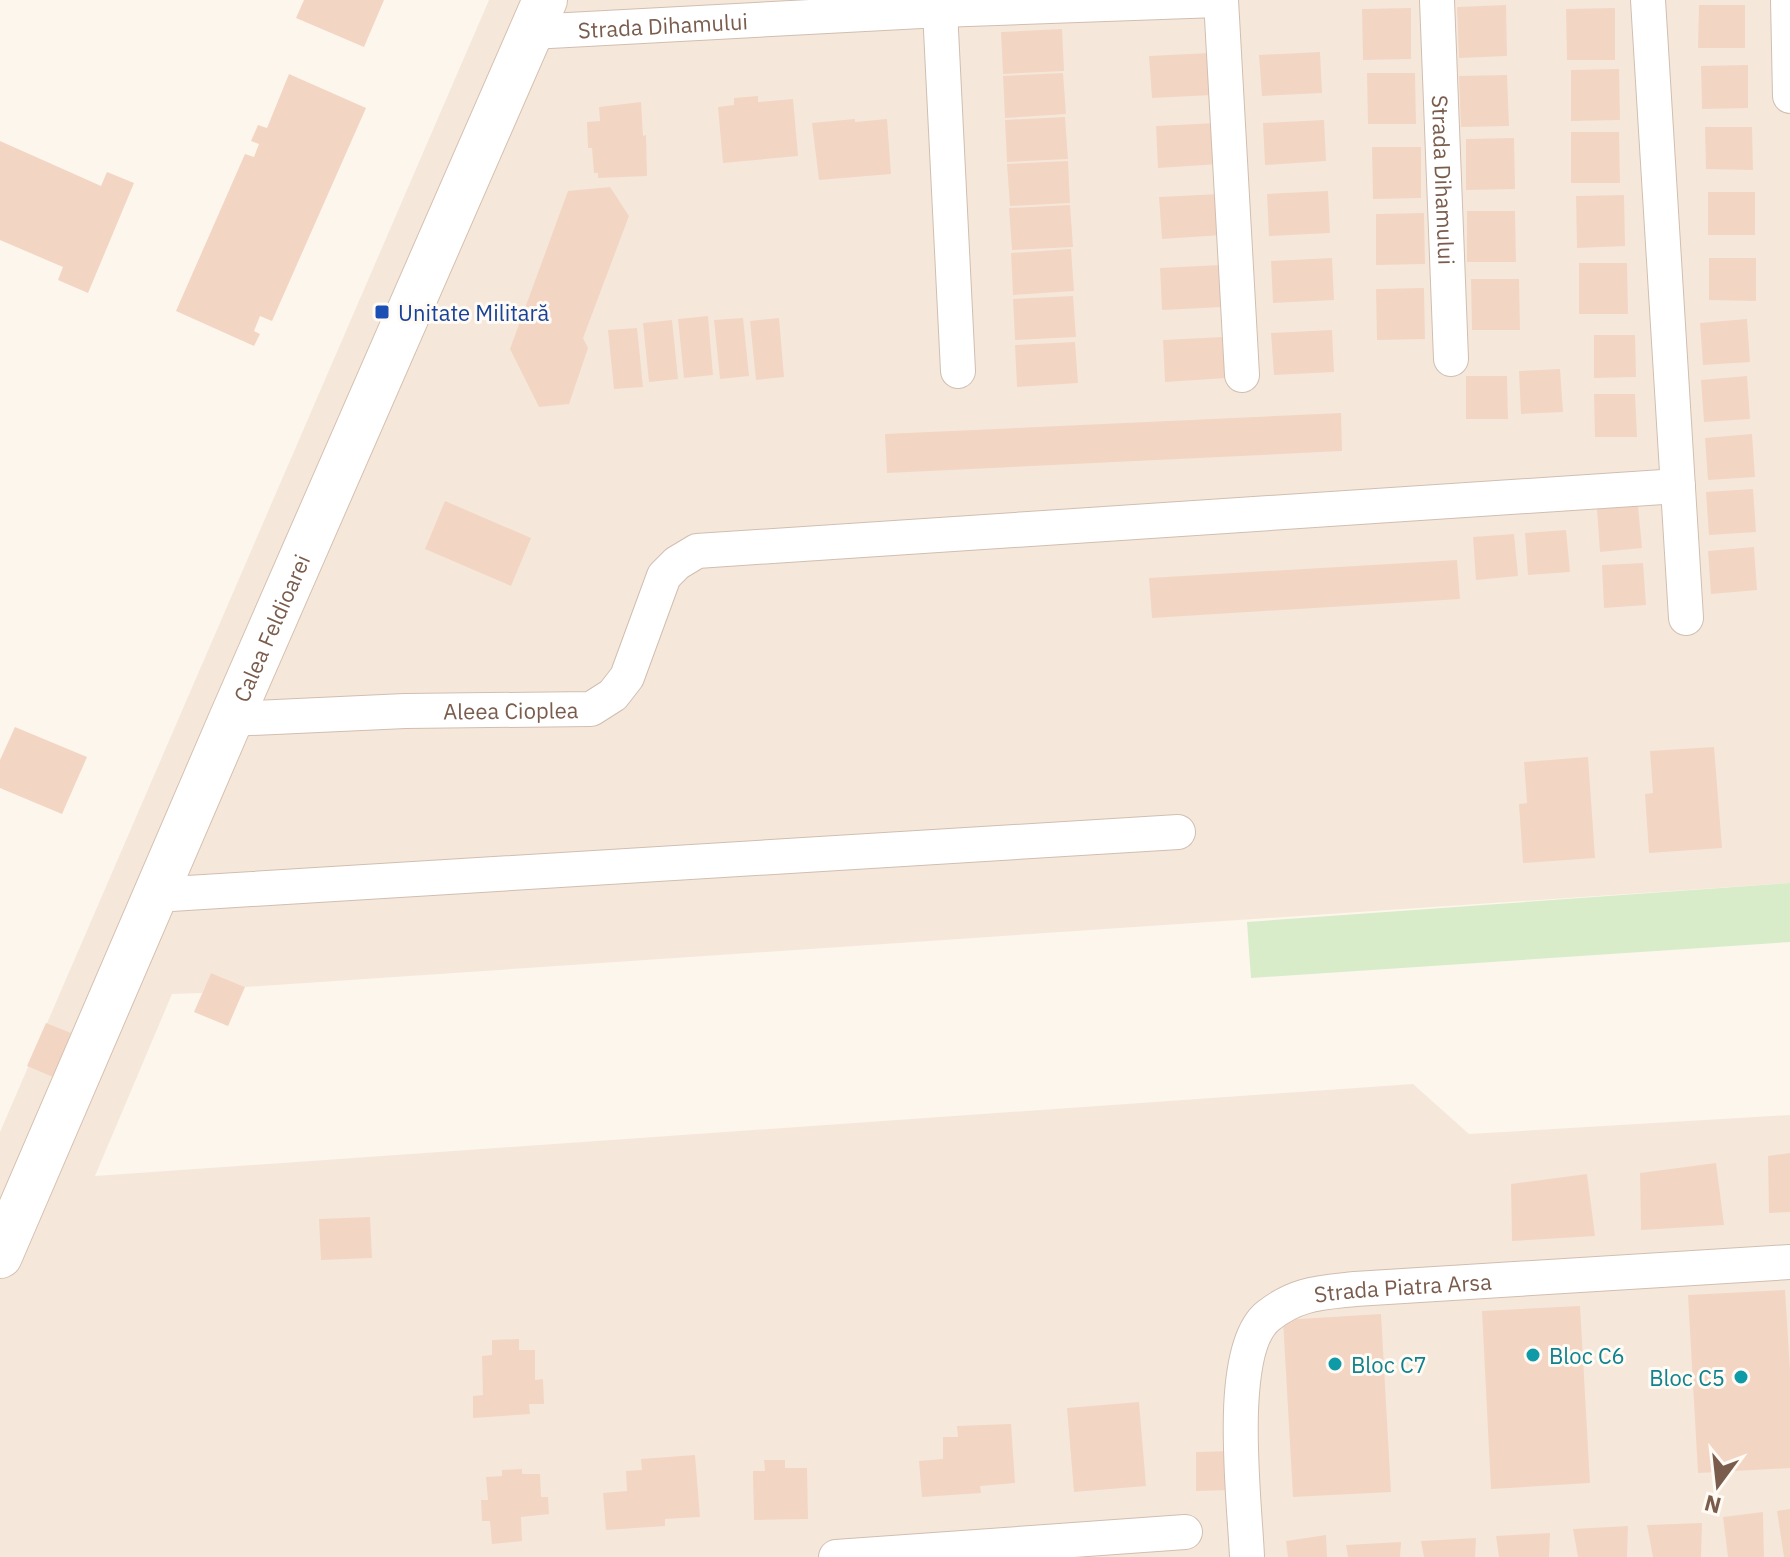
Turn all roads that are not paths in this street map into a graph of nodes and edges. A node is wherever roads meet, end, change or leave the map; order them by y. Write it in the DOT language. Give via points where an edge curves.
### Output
graph roads {
  1 [pos="1219,0"];
  2 [pos="1437,0"];
  3 [pos="1648,0"];
  4 [pos="1788,0"];
  5 [pos="940,10"];
  6 [pos="538,16"];
  7 [pos="1790,96"];
  8 [pos="1451,359"];
  9 [pos="958,371"];
  10 [pos="1242,375"];
  11 [pos="1678,486"];
  12 [pos="1686,618"];
  13 [pos="231,719"];
  14 [pos="1178,832"];
  15 [pos="155,895"];
  16 [pos="0,1256"];
  17 [pos="1790,1262"];
  18 [pos="1185,1532"];
  19 [pos="836,1557"];
  20 [pos="1247,1557"];
  1 -- 5 [label="street, Strada Dihamului"];
  1 -- 10 [label="street"];
  2 -- 8 [label="street, Strada Dihamului"];
  3 -- 11 [label="street"];
  4 -- 7 [label="street"];
  5 -- 6 [label="street, Strada Dihamului"];
  5 -- 9 [label="street"];
  6 -- 13 [label="main road, Calea Feldioarei"];
  11 -- 12 [label="street"];
  11 -- 13 [label="street, Aleea Cioplea" via="697,551 664,576 627,677 613,695 591,709"];
  13 -- 15 [label="main road, Calea Feldioarei"];
  14 -- 15 [label="street"];
  15 -- 16 [label="main road, Calea Feldioarei"];
  17 -- 20 [label="street, Strada Piatra Arsa" via="1305,1295 1266,1318 1250,1345 1243,1374"];
  18 -- 19 [label="street"];
}
